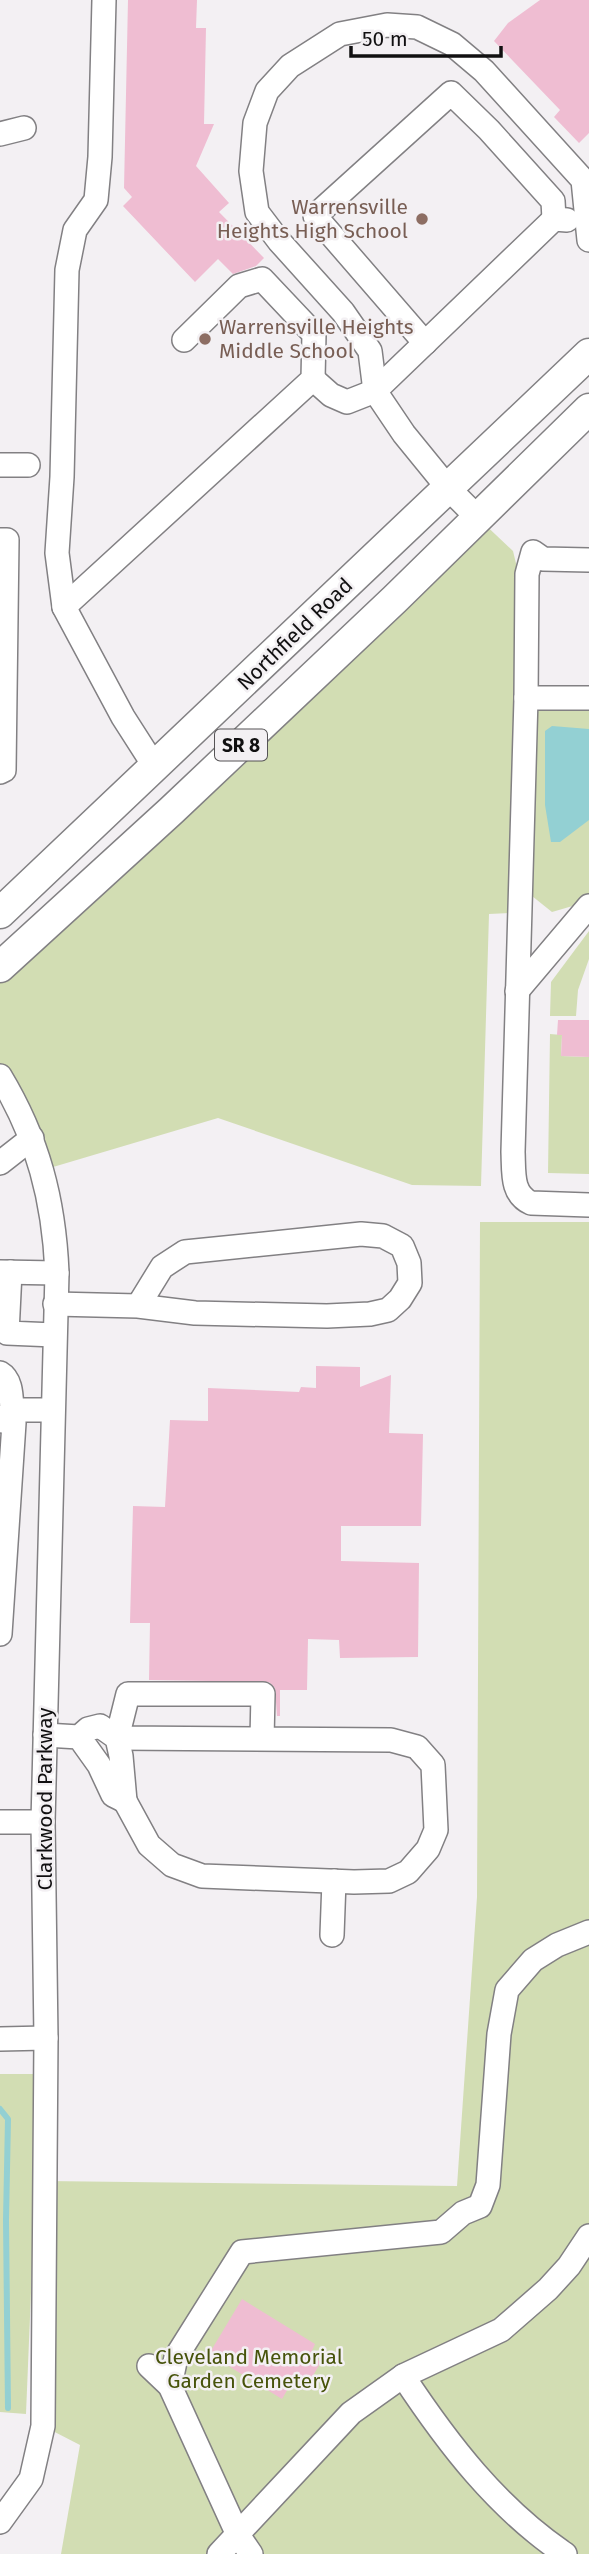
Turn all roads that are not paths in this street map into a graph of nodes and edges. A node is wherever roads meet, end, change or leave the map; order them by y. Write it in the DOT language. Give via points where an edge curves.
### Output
graph roads {
  1 [pos="104,0"];
  2 [pos="24,128"];
  3 [pos="0,134"];
  4 [pos="554,219"];
  5 [pos="588,231"];
  6 [pos="184,340"];
  7 [pos="425,343"];
  8 [pos="589,354"];
  9 [pos="313,379"];
  10 [pos="375,391"];
  11 [pos="589,409"];
  12 [pos="0,465"];
  13 [pos="28,465"];
  14 [pos="448,488"];
  15 [pos="477,517"];
  16 [pos="0,540"];
  17 [pos="589,560"];
  18 [pos="64,607"];
  19 [pos="526,698"];
  20 [pos="589,698"];
  21 [pos="2,724"];
  22 [pos="155,767"];
  23 [pos="0,772"];
  24 [pos="589,906"];
  25 [pos="0,913"];
  26 [pos="0,967"];
  27 [pos="517,991"];
  28 [pos="0,1076"];
  29 [pos="32,1138"];
  30 [pos="0,1163"];
  31 [pos="589,1205"];
  32 [pos="5,1272"];
  33 [pos="57,1273"];
  34 [pos="55,1304"];
  35 [pos="138,1306"];
  36 [pos="4,1332"];
  37 [pos="54,1335"];
  38 [pos="0,1373"];
  39 [pos="52,1410"];
  40 [pos="6,1416"];
  41 [pos="1,1593"];
  42 [pos="0,1634"];
  43 [pos="45,1735"];
  44 [pos="79,1737"];
  45 [pos="117,1738"];
  46 [pos="262,1739"];
  47 [pos="125,1801"];
  48 [pos="0,1822"];
  49 [pos="43,1822"];
  50 [pos="334,1881"];
  51 [pos="589,1932"];
  52 [pos="332,1935"];
  53 [pos="46,2038"];
  54 [pos="0,2039"];
  55 [pos="589,2237"];
  56 [pos="149,2366"];
  57 [pos="404,2376"];
  58 [pos="170,2386"];
  59 [pos="0,2522"];
  60 [pos="245,2544"];
  61 [pos="219,2554"];
  62 [pos="565,2554"];
  1 -- 18 [label="street" via="96,200 75,230 67,270 57,553"];
  2 -- 3 [label="street"];
  4 -- 5 [label="street"];
  4 -- 7 [label="street"];
  4 -- 7 [label="street" via="553,201 451,93 315,216"];
  5 -- 10 [label="street" via="583,180 484,71 452,44 417,27 387,25 340,34 290,66 267,91 255,124 251,171 257,212 343,312 370,351"];
  6 -- 9 [label="street" via="239,286 262,279 314,334"];
  7 -- 10 [label="street"];
  8 -- 14 [label="main road, Northfield Road / SR 8"];
  9 -- 10 [label="street" via="347,402"];
  9 -- 18 [label="street"];
  10 -- 14 [label="street"];
  11 -- 15 [label="main road, Northfield Road / SR 8"];
  12 -- 13 [label="street"];
  14 -- 15 [label="street"];
  14 -- 22 [label="main road, Northfield Road / SR 8"];
  15 -- 26 [label="main road, Northfield Road / SR 8" via="172,810"];
  16 -- 21 [label="street" via="8,540"];
  17 -- 19 [label="street" via="543,559 533,552 527,574"];
  18 -- 22 [label="street"];
  19 -- 20 [label="street"];
  19 -- 27 [label="street"];
  21 -- 23 [label="street" via="4,770"];
  22 -- 25 [label="main road, Northfield Road / SR 8"];
  24 -- 27 [label="street"];
  27 -- 31 [label="street" via="513,1152 517,1193 531,1203"];
  28 -- 29 [label="street, Clarkwood Parkway"];
  29 -- 30 [label="street"];
  29 -- 33 [label="street, Clarkwood Parkway" via="55,1231"];
  32 -- 33 [label="street"];
  32 -- 36 [label="street"];
  33 -- 34 [label="street, Clarkwood Parkway"];
  34 -- 35 [label="street"];
  34 -- 37 [label="street, Clarkwood Parkway"];
  35 -- 35 [label="street" via="195,1313 370,1314 388,1310 400,1299 410,1283 409,1263 402,1246 383,1236 361,1234 185,1252 162,1267"];
  36 -- 37 [label="street"];
  37 -- 39 [label="street, Clarkwood Parkway"];
  38 -- 40 [label="street" via="8,1382"];
  39 -- 40 [label="street"];
  39 -- 43 [label="street, Clarkwood Parkway"];
  40 -- 41 [label="street" via="14,1423"];
  41 -- 42 [label="street"];
  43 -- 44 [label="street"];
  43 -- 49 [label="street, Clarkwood Parkway"];
  44 -- 45 [label="street" via="100,1726"];
  44 -- 47 [label="street" via="113,1795"];
  45 -- 46 [label="street"];
  45 -- 46 [label="street" via="128,1693 263,1694"];
  45 -- 47 [label="street"];
  46 -- 50 [label="street" via="391,1740 417,1747 433,1765 436,1830 428,1849 408,1872 389,1881"];
  47 -- 50 [label="street" via="149,1845 172,1866 202,1875"];
  48 -- 49 [label="street"];
  49 -- 53 [label="street, Clarkwood Parkway"];
  50 -- 52 [label="street"];
  51 -- 58 [label="street" via="533,1960 507,1990 499,2034 488,2185 480,2207 463,2213 441,2232 242,2252 176,2357"];
  53 -- 54 [label="street"];
  53 -- 59 [label="street, Clarkwood Parkway" via="43,2426 31,2480"];
  55 -- 57 [label="street" via="548,2290 501,2330"];
  56 -- 58 [label="street"];
  57 -- 60 [label="street" via="351,2413"];
  57 -- 62 [label="street" via="468,2466 534,2532"];
  58 -- 60 [label="street"];
  60 -- 61 [label="street"];
}
